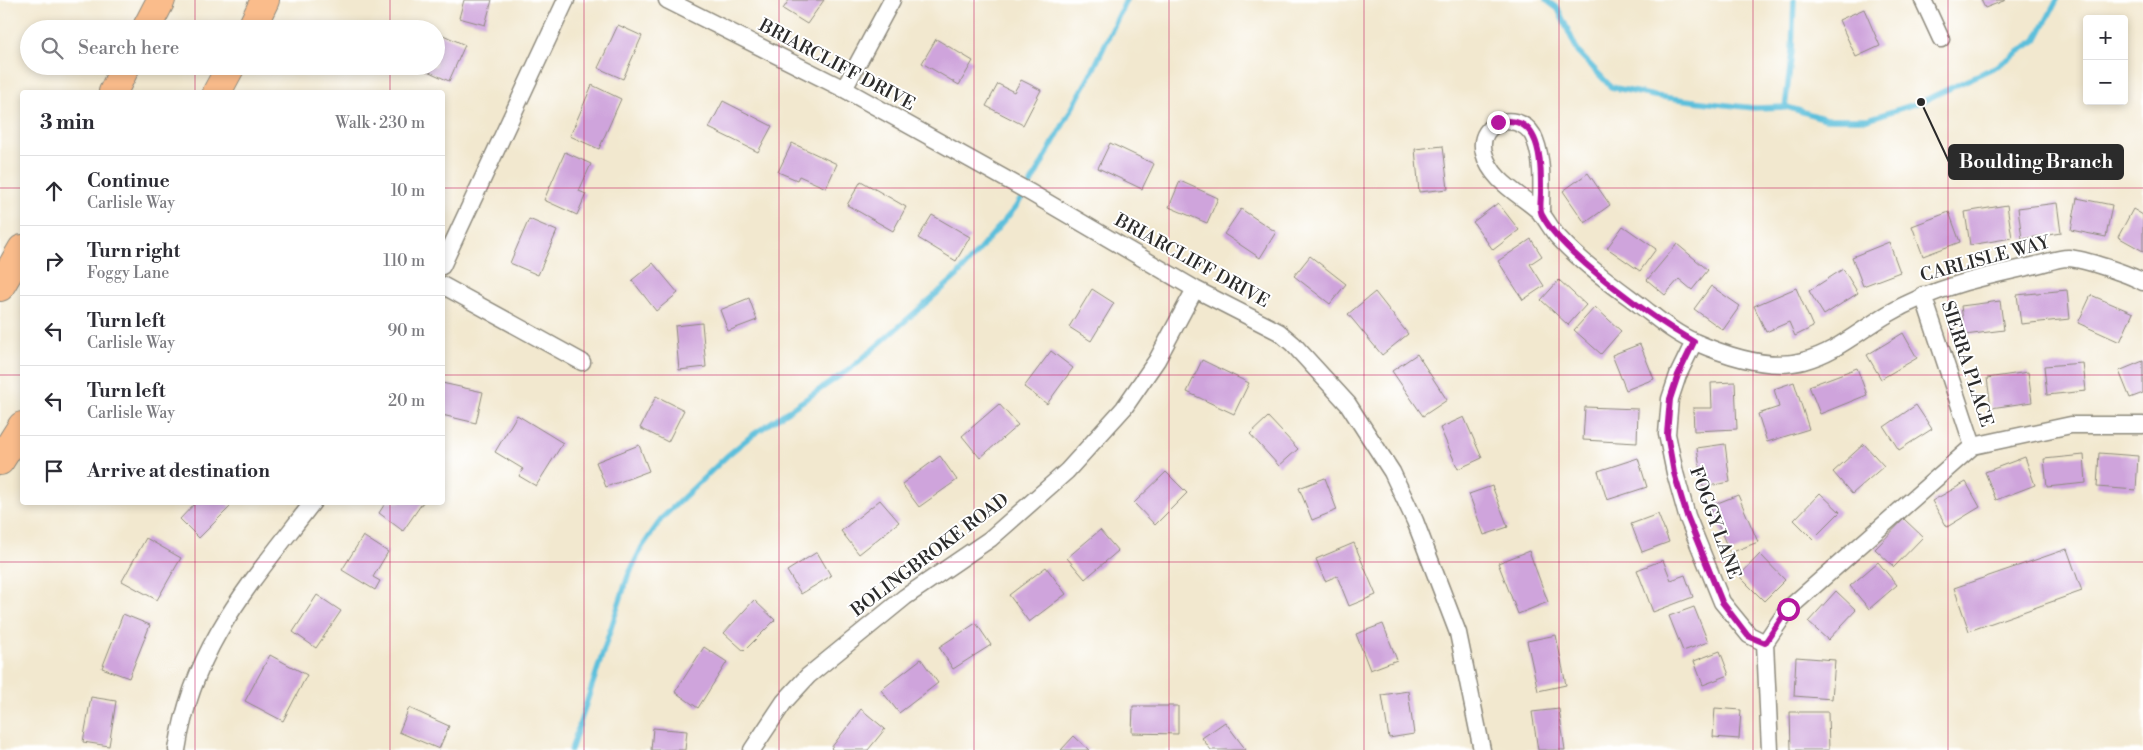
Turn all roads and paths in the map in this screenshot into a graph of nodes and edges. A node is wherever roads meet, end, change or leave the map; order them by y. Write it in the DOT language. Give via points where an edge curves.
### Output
graph roads {
  1 [pos="161,0"];
  2 [pos="265,0"];
  3 [pos="566,0"];
  4 [pos="667,0"];
  5 [pos="892,0"];
  6 [pos="1922,0"];
  7 [pos="151,20"];
  8 [pos="255,20"];
  9 [pos="1942,39"];
  10 [pos="121,75"];
  11 [pos="226,75"];
  12 [pos="844,89"];
  13 [pos="113,90"];
  14 [pos="218,90"];
  15 [pos="1541,214"];
  16 [pos="20,252"];
  17 [pos="445,260"];
  18 [pos="2143,282"];
  19 [pos="0,287"];
  20 [pos="445,287"];
  21 [pos="1195,289"];
  22 [pos="1923,295"];
  23 [pos="1694,342"];
  24 [pos="582,362"];
  25 [pos="2143,424"];
  26 [pos="20,429"];
  27 [pos="1973,446"];
  28 [pos="0,461"];
  29 [pos="311,505"];
  30 [pos="1765,643"];
  31 [pos="177,750"];
  32 [pos="752,750"];
  33 [pos="1482,750"];
  34 [pos="1770,750"];
  1 -- 7 [label="highway"];
  2 -- 8 [label="highway"];
  3 -- 17 [label="street"];
  4 -- 12 [label="street, BRIARCLIFF DRIVE"];
  5 -- 12 [label="street"];
  6 -- 9 [label="street"];
  10 -- 13 [label="highway"];
  11 -- 14 [label="highway"];
  12 -- 21 [label="street, BRIARCLIFF DRIVE" via="1031,192"];
  15 -- 15 [label="street, CARLISLE WAY" via="1541,164 1535,139 1518,122 1498,122 1484,136 1482,147 1486,160 1494,174"];
  15 -- 23 [label="street, CARLISLE WAY" via="1576,255 1671,329"];
  16 -- 19 [label="highway"];
  18 -- 22 [label="street, CARLISLE WAY" via="2129,274 2068,258 1986,276"];
  20 -- 24 [label="street"];
  21 -- 32 [label="street, BOLINGBROKE ROAD" via="1157,360 1124,408 1067,471 990,539 905,597 808,676 784,702"];
  21 -- 33 [label="street, BRIARCLIFF DRIVE" via="1279,332 1293,344 1348,404 1392,472 1415,521 1458,633"];
  22 -- 23 [label="street, CARLISLE WAY" via="1835,349 1802,362 1755,362"];
  22 -- 27 [label="street, SIERRA PLACE"];
  23 -- 30 [label="street, FOGGY LANE" via="1670,399 1667,434 1674,473 1687,516 1722,602 1748,636"];
  25 -- 27 [label="street" via="2071,424"];
  26 -- 28 [label="highway"];
  27 -- 30 [label="street" via="1788,609"];
  29 -- 31 [label="street" via="236,602 217,632 201,664 188,702"];
  30 -- 34 [label="street"];
}
